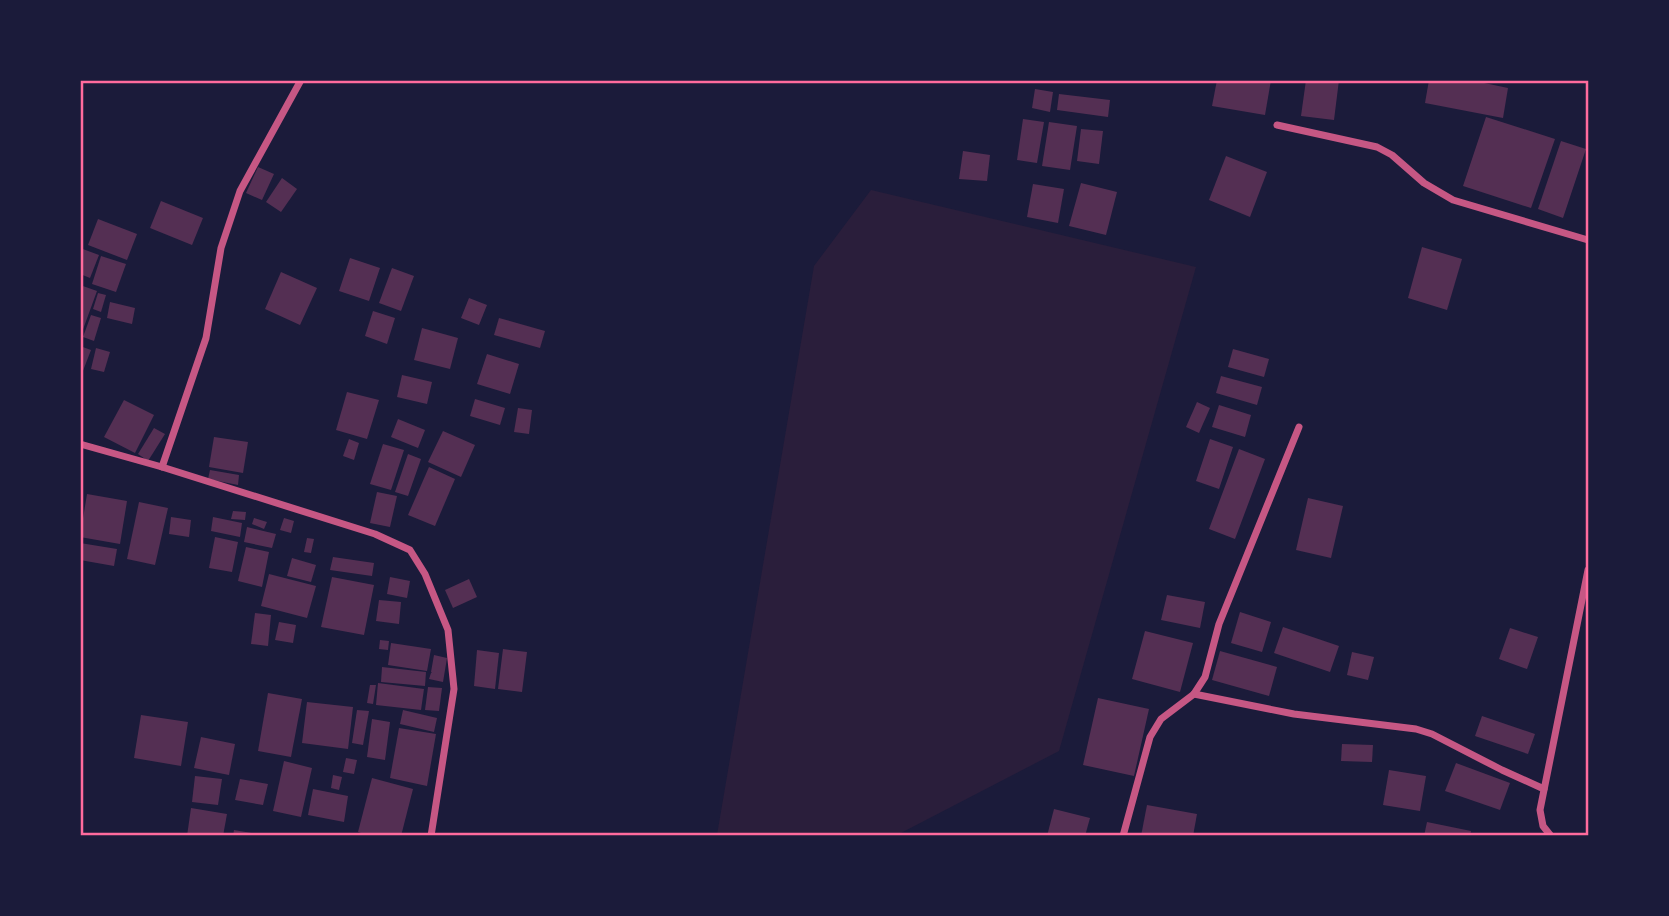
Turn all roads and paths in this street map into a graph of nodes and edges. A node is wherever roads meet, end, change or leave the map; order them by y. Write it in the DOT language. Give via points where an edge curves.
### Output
graph roads {
  1 [pos="301,80"];
  2 [pos="1277,125"];
  3 [pos="1588,240"];
  4 [pos="1299,427"];
  5 [pos="80,444"];
  6 [pos="163,467"];
  7 [pos="1588,570"];
  8 [pos="1194,694"];
  9 [pos="1544,789"];
  10 [pos="431,835"];
  11 [pos="1123,835"];
  12 [pos="1551,835"];
  1 -- 6 [label="street" via="240,191 220,248 206,338"];
  2 -- 3 [label="street" via="1377,147 1453,200"];
  4 -- 8 [label="street" via="1219,624 1205,677"];
  5 -- 6 [label="street"];
  6 -- 10 [label="street" via="375,534 410,550 448,630 454,690"];
  7 -- 9 [label="street"];
  8 -- 9 [label="street" via="1416,729"];
  8 -- 11 [label="street" via="1161,719 1150,737"];
  9 -- 12 [label="street" via="1540,810"];
}
